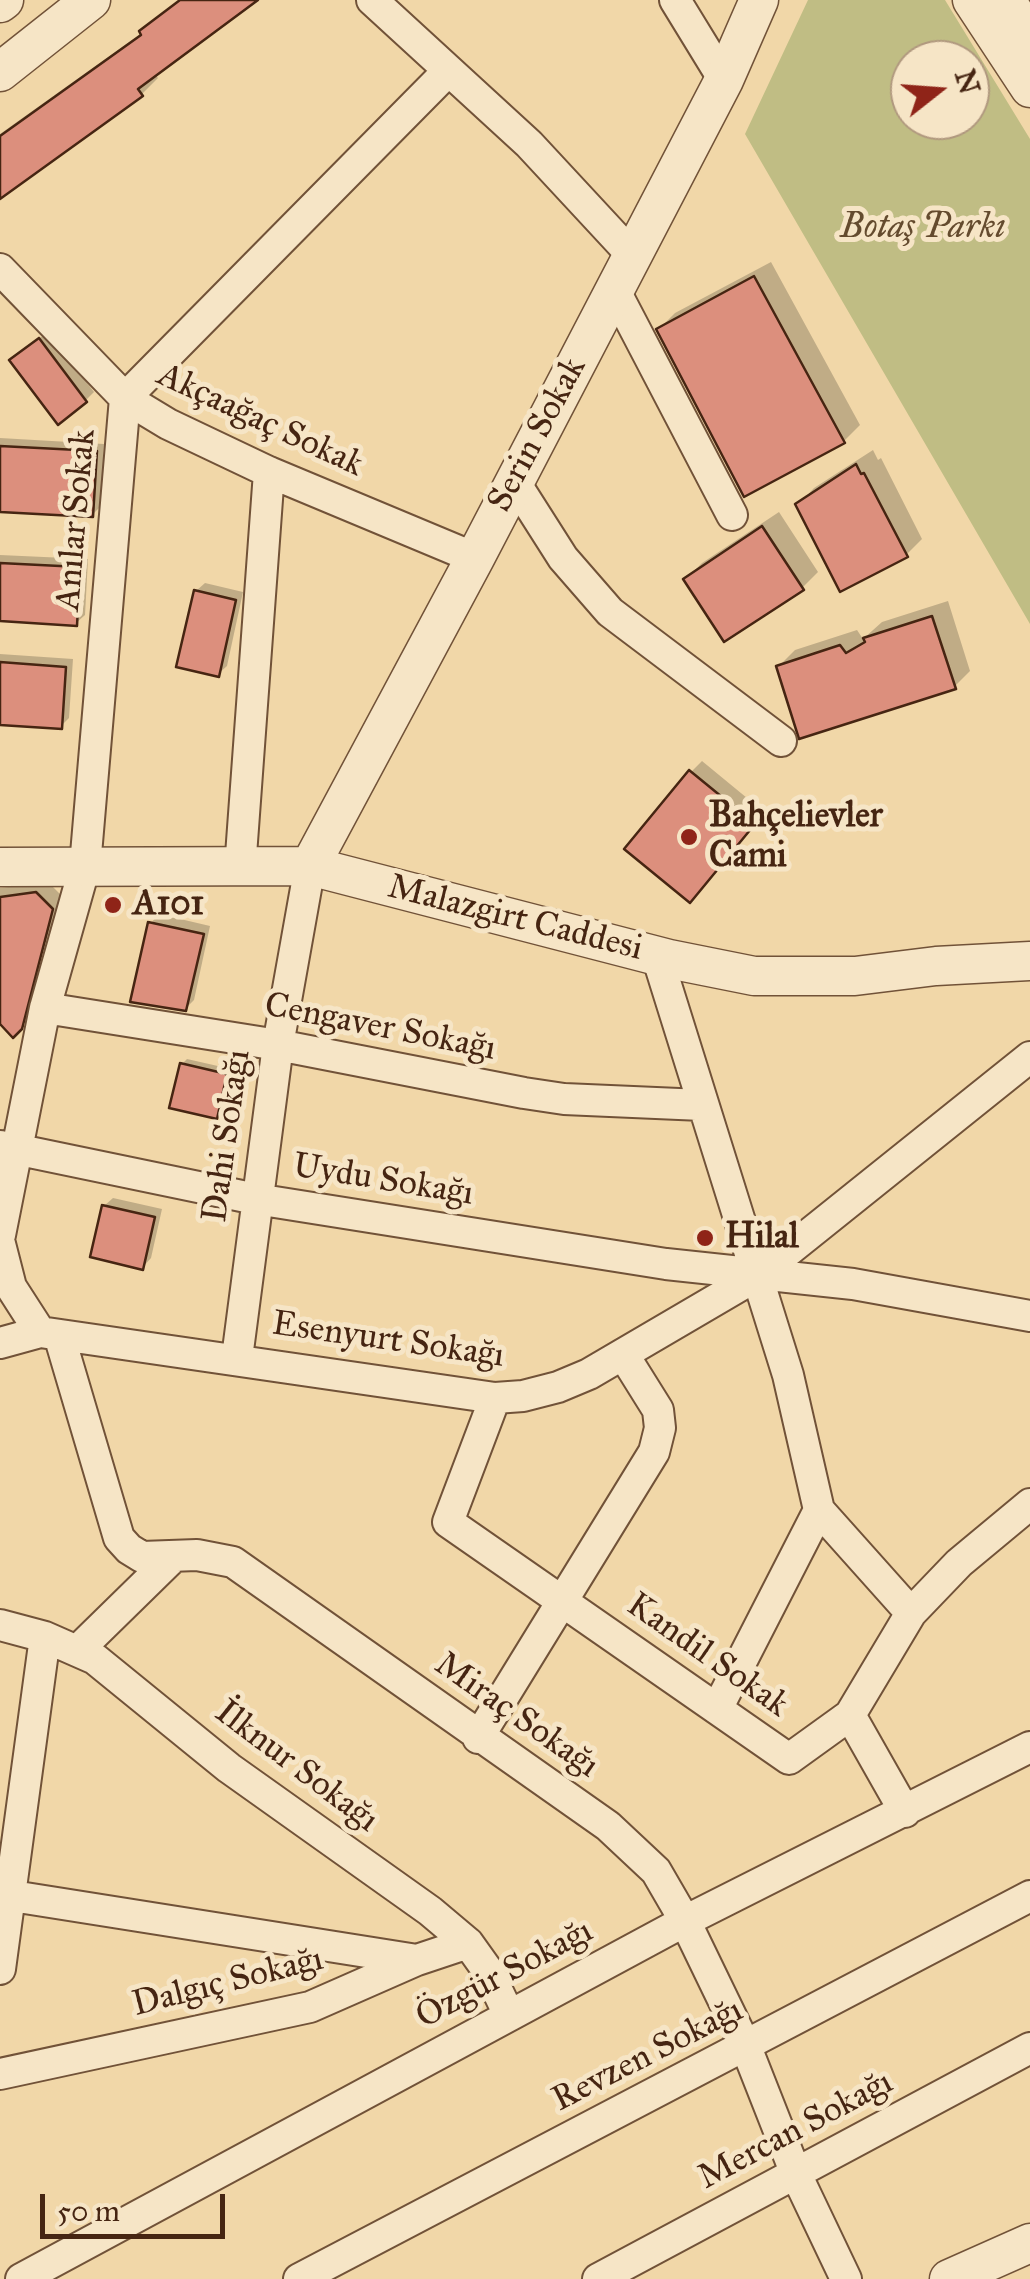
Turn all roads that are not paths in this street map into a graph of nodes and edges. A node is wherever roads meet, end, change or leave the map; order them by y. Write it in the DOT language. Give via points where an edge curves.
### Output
graph roads {
  1 [pos="91,0"];
  2 [pos="372,0"];
  3 [pos="676,0"];
  4 [pos="759,0"];
  5 [pos="972,0"];
  6 [pos="1006,0"];
  7 [pos="1030,38"];
  8 [pos="448,71"];
  9 [pos="0,72"];
  10 [pos="724,80"];
  11 [pos="1030,88"];
  12 [pos="632,255"];
  13 [pos="0,269"];
  14 [pos="614,289"];
  15 [pos="125,398"];
  16 [pos="270,472"];
  17 [pos="514,481"];
  18 [pos="732,515"];
  19 [pos="475,558"];
  20 [pos="781,741"];
  21 [pos="85,866"];
  22 [pos="310,866"];
  23 [pos="0,867"];
  24 [pos="240,869"];
  25 [pos="657,956"];
  26 [pos="1030,961"];
  27 [pos="46,1008"];
  28 [pos="278,1045"];
  29 [pos="1030,1057"];
  30 [pos="702,1105"];
  31 [pos="8,1147"];
  32 [pos="256,1199"];
  33 [pos="0,1234"];
  34 [pos="0,1244"];
  35 [pos="758,1275"];
  36 [pos="1030,1316"];
  37 [pos="49,1333"];
  38 [pos="0,1344"];
  39 [pos="623,1354"];
  40 [pos="237,1358"];
  41 [pos="495,1398"];
  42 [pos="1030,1504"];
  43 [pos="819,1510"];
  44 [pos="173,1557"];
  45 [pos="565,1600"];
  46 [pos="912,1613"];
  47 [pos="0,1625"];
  48 [pos="45,1637"];
  49 [pos="78,1650"];
  50 [pos="717,1709"];
  51 [pos="850,1715"];
  52 [pos="478,1738"];
  53 [pos="1030,1747"];
  54 [pos="905,1812"];
  55 [pos="5,1895"];
  56 [pos="1030,1896"];
  57 [pos="686,1921"];
  58 [pos="468,1943"];
  59 [pos="417,1960"];
  60 [pos="0,1969"];
  61 [pos="509,2015"];
  62 [pos="746,2048"];
  63 [pos="1030,2048"];
  64 [pos="0,2074"];
  65 [pos="796,2174"];
  66 [pos="1030,2243"];
  67 [pos="21,2279"];
  68 [pos="299,2279"];
  69 [pos="598,2279"];
  70 [pos="846,2279"];
  71 [pos="949,2279"];
  1 -- 9 [label="street"];
  2 -- 8 [label="street"];
  3 -- 10 [label="street"];
  4 -- 10 [label="street, Serin Sokak"];
  5 -- 11 [label="street"];
  6 -- 7 [label="street"];
  8 -- 12 [label="street"];
  8 -- 15 [label="street, Anılar Sokak"];
  10 -- 12 [label="street, Serin Sokak"];
  12 -- 14 [label="street, Serin Sokak"];
  13 -- 15 [label="street, Akçaağaç Sokak"];
  14 -- 17 [label="street, Serin Sokak"];
  14 -- 18 [label="street"];
  15 -- 16 [label="street, Akçaağaç Sokak"];
  15 -- 21 [label="street, Anılar Sokak"];
  16 -- 19 [label="street, Akçaağaç Sokak"];
  16 -- 24 [label="street"];
  17 -- 19 [label="street, Serin Sokak"];
  17 -- 20 [label="street" via="563,558 610,612"];
  19 -- 22 [label="street, Serin Sokak"];
  21 -- 23 [label="street, Malazgirt Caddesi"];
  21 -- 24 [label="street, Malazgirt Caddesi"];
  21 -- 27 [label="street, Anılar Sokak"];
  22 -- 24 [label="street, Malazgirt Caddesi"];
  22 -- 25 [label="street, Malazgirt Caddesi"];
  22 -- 28 [label="street, Dahi Sokağı"];
  25 -- 26 [label="street, Malazgirt Caddesi" via="754,976 808,978"];
  25 -- 30 [label="street"];
  27 -- 28 [label="street, Cengaver Sokağı"];
  27 -- 31 [label="street, Anılar Sokak"];
  28 -- 30 [label="street, Cengaver Sokağı" via="551,1097"];
  28 -- 32 [label="street, Dahi Sokağı"];
  29 -- 35 [label="street, Esenyurt Sokağı"];
  30 -- 35 [label="street"];
  31 -- 32 [label="street, Uydu Sokağı"];
  31 -- 33 [label="street, Anılar Sokak"];
  32 -- 35 [label="street, Uydu Sokağı"];
  32 -- 40 [label="street, Dahi Sokağı"];
  34 -- 37 [label="street, Miraç Sokağı" via="11,1286"];
  35 -- 36 [label="street, Uydu Sokağı" via="853,1284"];
  35 -- 39 [label="street, Esenyurt Sokağı"];
  35 -- 43 [label="street"];
  37 -- 38 [label="street"];
  37 -- 40 [label="street, Esenyurt Sokağı"];
  37 -- 44 [label="street, Miraç Sokağı" via="119,1538 142,1557"];
  39 -- 41 [label="street, Esenyurt Sokağı" via="558,1387"];
  39 -- 45 [label="street" via="658,1410 660,1428 654,1452"];
  40 -- 41 [label="street, Esenyurt Sokağı"];
  41 -- 45 [label="street, Kandil Sokak" via="448,1522"];
  42 -- 46 [label="street, Kandil Sokak"];
  43 -- 46 [label="street"];
  43 -- 50 [label="street"];
  44 -- 49 [label="street"];
  44 -- 52 [label="street, Miraç Sokağı" via="233,1562"];
  45 -- 50 [label="street, Kandil Sokak"];
  45 -- 52 [label="street"];
  46 -- 51 [label="street, Kandil Sokak"];
  47 -- 48 [label="street, İlknur Sokağı"];
  48 -- 49 [label="street, İlknur Sokağı"];
  48 -- 55 [label="street"];
  49 -- 58 [label="street, İlknur Sokağı"];
  50 -- 51 [label="street, Kandil Sokak" via="789,1759"];
  51 -- 54 [label="street"];
  52 -- 57 [label="street, Miraç Sokağı" via="634,1848"];
  53 -- 54 [label="street, Özgür Sokağı"];
  54 -- 57 [label="street, Özgür Sokağı"];
  55 -- 59 [label="street"];
  55 -- 60 [label="street"];
  56 -- 62 [label="street, Revzen Sokağı"];
  57 -- 61 [label="street, Özgür Sokağı"];
  57 -- 62 [label="street, Miraç Sokağı"];
  58 -- 59 [label="street, Dalgıç Sokağı"];
  58 -- 61 [label="street, İlknur Sokağı"];
  59 -- 64 [label="street, Dalgıç Sokağı" via="310,2007"];
  61 -- 67 [label="street, Özgür Sokağı"];
  62 -- 65 [label="street, Miraç Sokağı"];
  62 -- 68 [label="street, Revzen Sokağı"];
  63 -- 65 [label="street, Mercan Sokağı"];
  65 -- 69 [label="street, Mercan Sokağı"];
  65 -- 70 [label="street, Miraç Sokağı"];
  66 -- 71 [label="street"];
}
